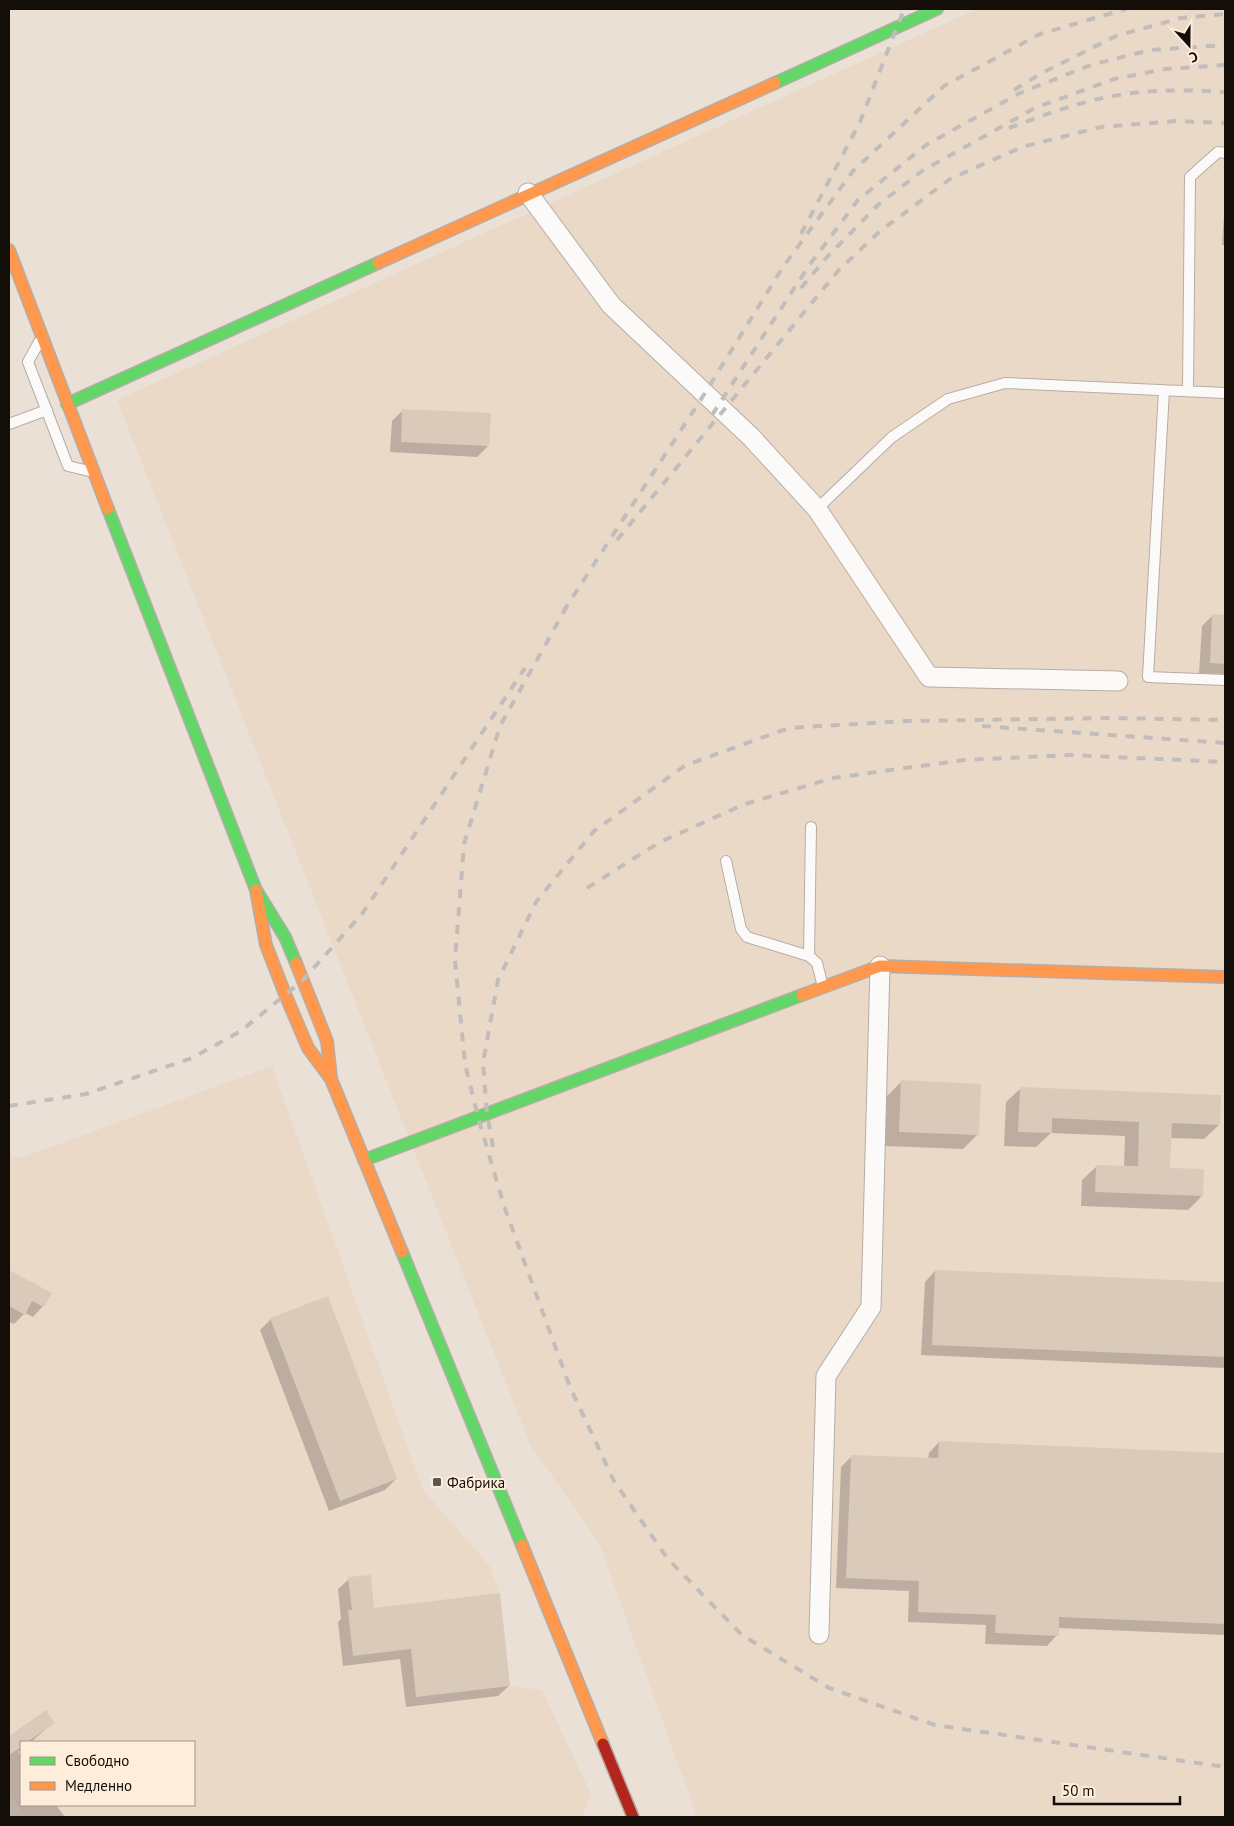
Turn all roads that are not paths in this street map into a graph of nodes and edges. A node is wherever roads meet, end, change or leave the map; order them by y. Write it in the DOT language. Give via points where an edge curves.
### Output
graph roads {
  1 [pos="937,9"];
  2 [pos="1225,153"];
  3 [pos="528,193"];
  4 [pos="9,250"];
  5 [pos="41,336"];
  6 [pos="1164,390"];
  7 [pos="1188,391"];
  8 [pos="1225,393"];
  9 [pos="66,404"];
  10 [pos="47,410"];
  11 [pos="9,424"];
  12 [pos="93,473"];
  13 [pos="817,509"];
  14 [pos="1225,680"];
  15 [pos="1118,682"];
  16 [pos="811,827"];
  17 [pos="726,861"];
  18 [pos="256,890"];
  19 [pos="809,956"];
  20 [pos="880,966"];
  21 [pos="1225,977"];
  22 [pos="823,988"];
  23 [pos="331,1079"];
  24 [pos="364,1160"];
  25 [pos="819,1634"];
  26 [pos="633,1817"];
  1 -- 3 [label="street"];
  2 -- 7 [label="lane" via="1218,152 1190,177"];
  3 -- 9 [label="street"];
  3 -- 13 [label="street" via="611,305 751,436"];
  4 -- 5 [label="street"];
  5 -- 9 [label="street"];
  5 -- 10 [label="lane" via="28,362"];
  6 -- 7 [label="lane"];
  6 -- 13 [label="lane" via="1005,383 948,399 892,437"];
  6 -- 14 [label="lane" via="1148,677"];
  7 -- 8 [label="lane"];
  9 -- 12 [label="street"];
  10 -- 11 [label="lane"];
  10 -- 12 [label="lane" via="68,466"];
  12 -- 18 [label="street"];
  13 -- 15 [label="street" via="929,677"];
  16 -- 19 [label="lane"];
  17 -- 19 [label="lane" via="741,928 747,938"];
  18 -- 23 [label="street" via="285,937 326,1041"];
  18 -- 23 [label="street" via="266,945 285,994 308,1048"];
  19 -- 22 [label="lane" via="817,963"];
  20 -- 21 [label="street"];
  20 -- 22 [label="street"];
  20 -- 25 [label="street" via="871,1308 826,1376"];
  22 -- 24 [label="street"];
  23 -- 24 [label="street"];
  24 -- 26 [label="street"];
}
